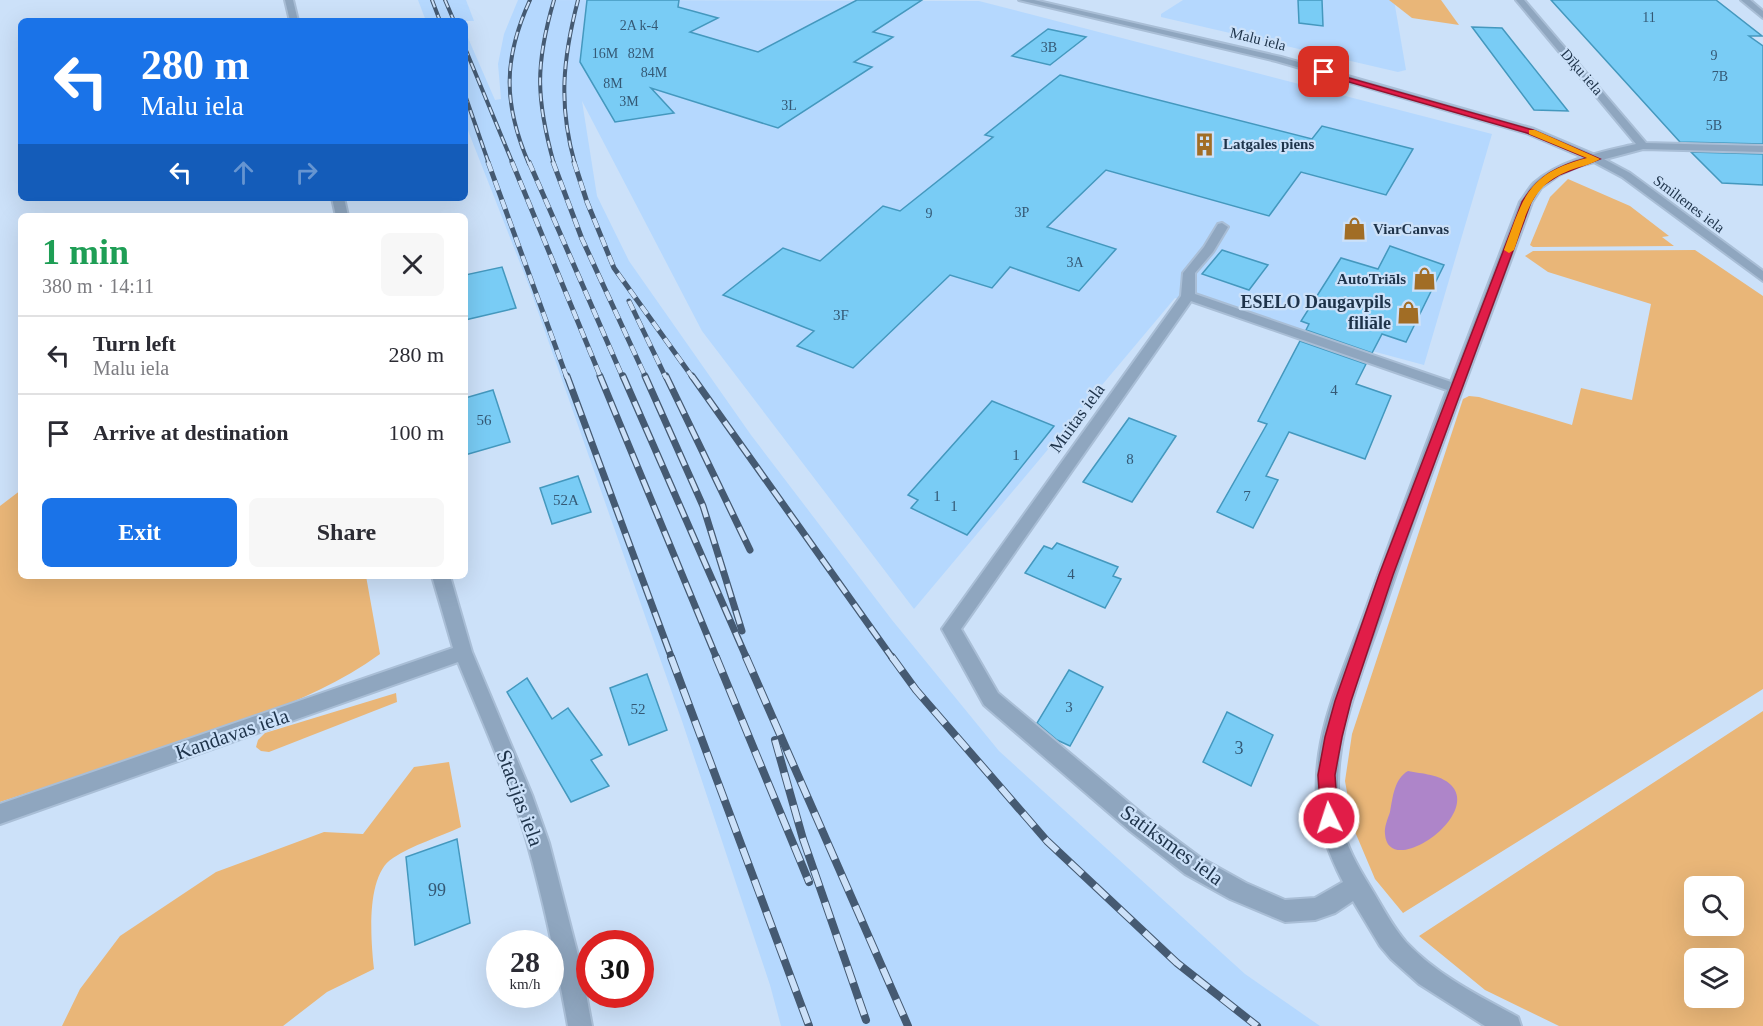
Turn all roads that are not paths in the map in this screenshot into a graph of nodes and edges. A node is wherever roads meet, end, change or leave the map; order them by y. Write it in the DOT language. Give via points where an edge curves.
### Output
graph roads {
  1 [pos="289,0"];
  2 [pos="1023,0"];
  3 [pos="1520,0"];
  4 [pos="1745,0"];
  5 [pos="1763,15"];
  6 [pos="293,18"];
  7 [pos="1643,147"];
  8 [pos="1763,149"];
  9 [pos="1596,159"];
  10 [pos="1222,227"];
  11 [pos="1763,277"];
  12 [pos="1188,296"];
  13 [pos="1455,388"];
  14 [pos="442,579"];
  15 [pos="951,629"];
  16 [pos="463,652"];
  17 [pos="0,814"];
  18 [pos="1357,886"];
  19 [pos="580,1026"];
  20 [pos="1509,1026"];
  1 -- 6 [label="street"];
  2 -- 9 [label="street, Malu iela" via="1278,59 1530,131"];
  3 -- 7 [label="street, Dīķu iela"];
  4 -- 5 [label="street"];
  7 -- 8 [label="street"];
  7 -- 9 [label="street"];
  9 -- 11 [label="street, Smiltenes iela" via="1626,175"];
  9 -- 13 [label="street" via="1565,168 1536,186 1526,202"];
  10 -- 12 [label="street, Muitas iela" via="1189,273"];
  12 -- 13 [label="street"];
  12 -- 15 [label="street, Muitas iela"];
  13 -- 18 [label="street" via="1386,575 1333,737 1327,775 1329,818 1337,849"];
  14 -- 16 [label="street, Stacijas iela"];
  15 -- 18 [label="street, Satiksmes iela" via="991,699 1193,866 1285,911 1327,905"];
  16 -- 17 [label="street, Kandavas iela"];
  16 -- 19 [label="street, Stacijas iela" via="538,843"];
  18 -- 20 [label="street" via="1388,939 1415,966 1475,1008"];
}
